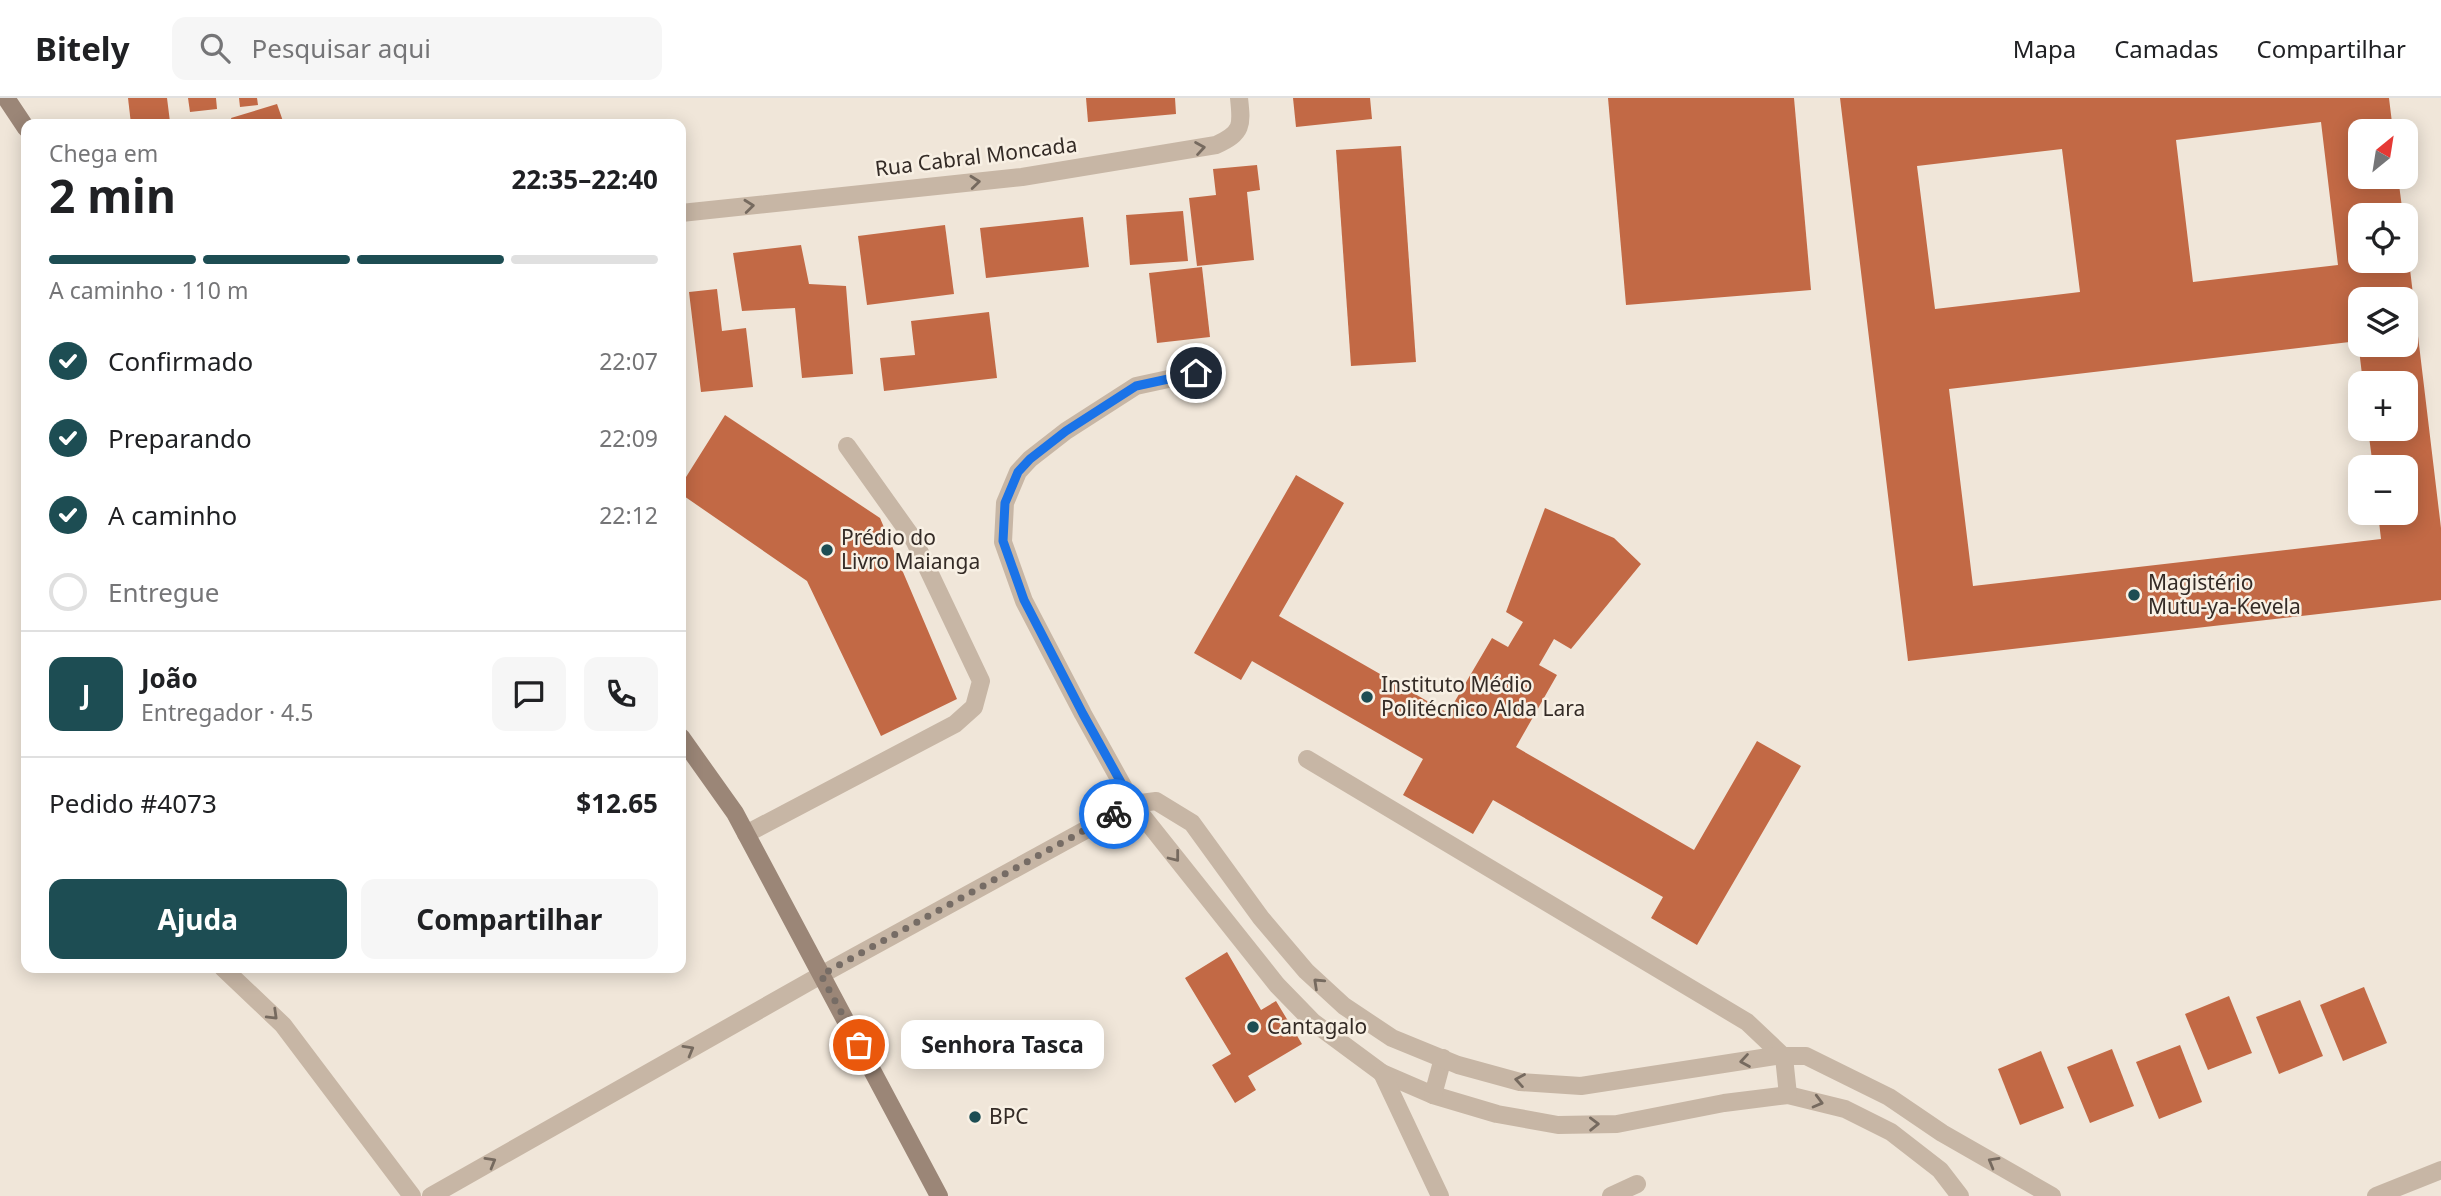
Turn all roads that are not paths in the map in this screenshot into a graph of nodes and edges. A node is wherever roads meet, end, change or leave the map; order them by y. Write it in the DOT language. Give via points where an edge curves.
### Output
graph roads {
  1 [pos="1239,98"];
  2 [pos="11,102"];
  3 [pos="21,119"];
  4 [pos="686,212"];
  5 [pos="1196,373"];
  6 [pos="847,446"];
  7 [pos="686,744"];
  8 [pos="1307,759"];
  9 [pos="1133,804"];
  10 [pos="746,834"];
  11 [pos="228,973"];
  12 [pos="821,975"];
  13 [pos="1784,1056"];
  14 [pos="1443,1058"];
  15 [pos="1382,1073"];
  16 [pos="1788,1094"];
  17 [pos="1433,1095"];
  18 [pos="2441,1170"];
  19 [pos="1637,1184"];
  20 [pos="412,1196"];
  21 [pos="431,1196"];
  22 [pos="939,1196"];
  23 [pos="1440,1196"];
  24 [pos="1611,1196"];
  25 [pos="1960,1196"];
  26 [pos="2052,1196"];
  27 [pos="2376,1196"];
  4 -- 1 [label="street, Rua Cabral Moncada, one-way" via="1022,177 1216,145 1239,130"];
  2 -- 3 [label="street"];
  5 -- 9 [label="street" via="1136,386 1066,431 1018,472 1005,503 1003,541 1024,600"];
  6 -- 10 [label="street" via="914,540 981,681 974,707 955,724"];
  7 -- 10 [label="street"];
  8 -- 13 [label="street" via="1747,1022"];
  9 -- 12 [label="street"];
  14 -- 9 [label="street, one-way" via="1392,1038 1344,1006 1316,980 1262,918 1192,823 1156,801"];
  9 -- 15 [label="street, one-way" via="1277,985 1313,1022"];
  10 -- 12 [label="street"];
  11 -- 20 [label="street, one-way" via="283,1025"];
  21 -- 12 [label="street, one-way"];
  12 -- 22 [label="street"];
  13 -- 14 [label="street, one-way" via="1581,1086 1520,1082"];
  13 -- 16 [label="street"];
  26 -- 13 [label="street, one-way" via="1889,1097 1806,1056"];
  14 -- 17 [label="street"];
  15 -- 17 [label="street"];
  15 -- 23 [label="street"];
  17 -- 16 [label="street, one-way" via="1497,1114 1570,1125 1617,1124"];
  16 -- 25 [label="street, one-way" via="1845,1110 1891,1132 1940,1170"];
  18 -- 27 [label="street"];
  19 -- 24 [label="street"];
}
